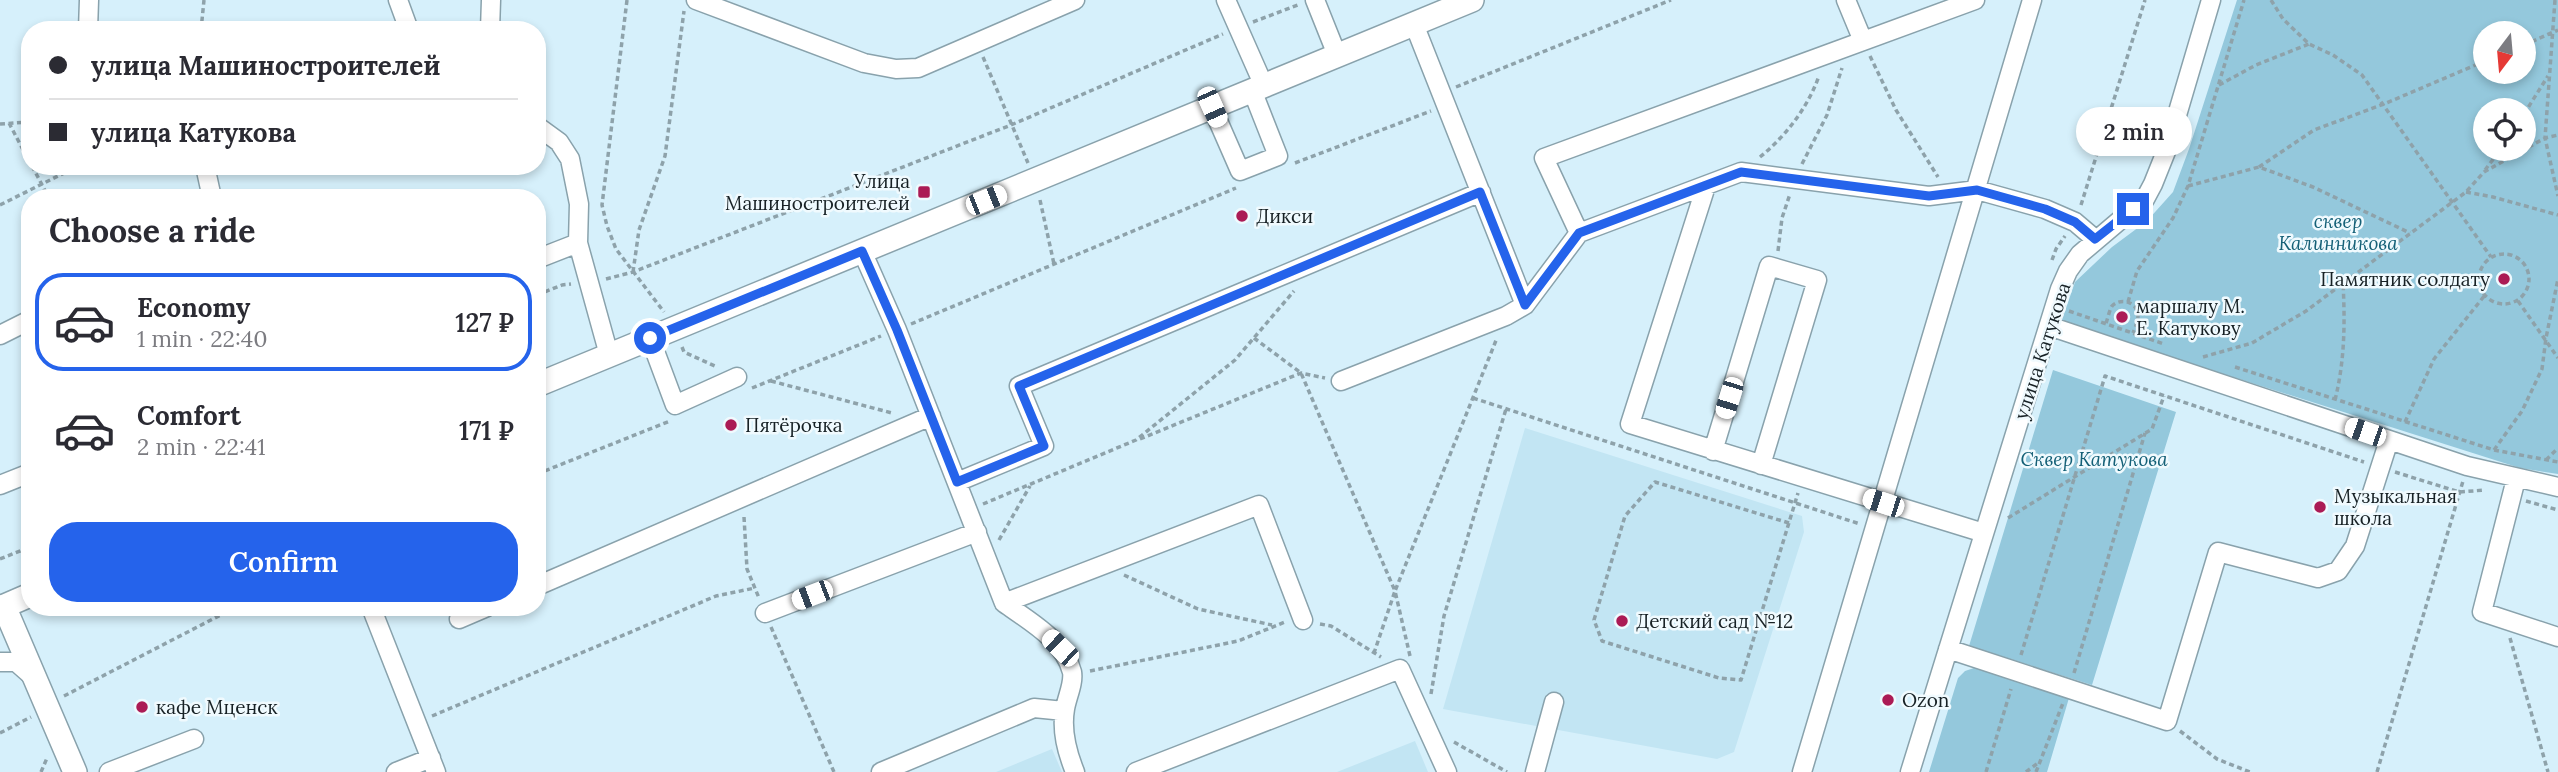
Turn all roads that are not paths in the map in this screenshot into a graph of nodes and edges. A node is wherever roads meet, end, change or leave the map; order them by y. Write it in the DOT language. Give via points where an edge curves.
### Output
graph roads {
  1 [pos="89,0"];
  2 [pos="398,0"];
  3 [pos="491,0"];
  4 [pos="696,0"];
  5 [pos="1075,0"];
  6 [pos="1226,0"];
  7 [pos="1312,0"];
  8 [pos="1472,0"];
  9 [pos="1846,0"];
  10 [pos="1975,0"];
  11 [pos="2032,0"];
  12 [pos="2211,0"];
  13 [pos="88,21"];
  14 [pos="406,21"];
  15 [pos="490,21"];
  16 [pos="1414,24"];
  17 [pos="1856,44"];
  18 [pos="1337,55"];
  19 [pos="1258,88"];
  20 [pos="1212,107"];
  21 [pos="546,133"];
  22 [pos="1706,186"];
  23 [pos="1977,190"];
  24 [pos="1480,192"];
  25 [pos="1579,233"];
  26 [pos="2095,239"];
  27 [pos="578,243"];
  28 [pos="862,251"];
  29 [pos="546,255"];
  30 [pos="1525,305"];
  31 [pos="21,324"];
  32 [pos="2049,327"];
  33 [pos="0,335"];
  34 [pos="650,338"];
  35 [pos="609,355"];
  36 [pos="546,381"];
  37 [pos="1341,382"];
  38 [pos="741,384"];
  39 [pos="924,419"];
  40 [pos="2389,440"];
  41 [pos="1713,451"];
  42 [pos="1761,465"];
  43 [pos="21,477"];
  44 [pos="2516,479"];
  45 [pos="957,482"];
  46 [pos="0,485"];
  47 [pos="2558,486"];
  48 [pos="1883,503"];
  49 [pos="1985,530"];
  50 [pos="976,532"];
  51 [pos="546,582"];
  52 [pos="21,599"];
  53 [pos="1004,603"];
  54 [pos="2,607"];
  55 [pos="765,613"];
  56 [pos="374,616"];
  57 [pos="466,616"];
  58 [pos="459,619"];
  59 [pos="1303,620"];
  60 [pos="2558,637"];
  61 [pos="1948,649"];
  62 [pos="0,662"];
  63 [pos="36,679"];
  64 [pos="1554,702"];
  65 [pos="1064,711"];
  66 [pos="194,739"];
  67 [pos="433,765"];
  68 [pos="75,772"];
  69 [pos="108,772"];
  70 [pos="396,772"];
  71 [pos="881,772"];
  72 [pos="1075,772"];
  73 [pos="1136,772"];
  74 [pos="1447,772"];
  75 [pos="1535,772"];
  76 [pos="1802,772"];
  77 [pos="1910,772"];
  1 -- 13 [label="street"];
  2 -- 14 [label="street"];
  3 -- 15 [label="street"];
  4 -- 5 [label="street" via="864,63 896,69 918,68"];
  6 -- 19 [label="street"];
  7 -- 18 [label="street"];
  8 -- 16 [label="main road"];
  9 -- 17 [label="street"];
  10 -- 17 [label="street"];
  11 -- 23 [label="street"];
  12 -- 26 [label="street, улица Катукова" via="2153,184 2145,198"];
  16 -- 18 [label="main road"];
  16 -- 24 [label="street"];
  17 -- 25 [label="street" via="1544,158"];
  18 -- 19 [label="main road"];
  19 -- 20 [label="main road"];
  19 -- 20 [label="street" via="1278,156 1240,171"];
  20 -- 28 [label="main road"];
  21 -- 27 [label="street" via="570,159 579,204"];
  22 -- 23 [label="street" via="1741,172 1929,196"];
  22 -- 25 [label="street"];
  22 -- 41 [label="street" via="1630,424"];
  23 -- 26 [label="street" via="2045,209 2075,222"];
  23 -- 48 [label="street"];
  24 -- 30 [label="street"];
  24 -- 45 [label="street" via="1019,386 1044,446"];
  25 -- 30 [label="street"];
  26 -- 32 [label="street, улица Катукова" via="2068,271"];
  27 -- 29 [label="street"];
  27 -- 35 [label="street"];
  28 -- 34 [label="main road"];
  28 -- 39 [label="street" via="897,330"];
  30 -- 37 [label="street"];
  31 -- 33 [label="street"];
  32 -- 40 [label="street"];
  32 -- 49 [label="street, улица Катукова"];
  34 -- 35 [label="main road"];
  34 -- 38 [label="street" via="675,405"];
  35 -- 36 [label="main road"];
  39 -- 45 [label="street"];
  39 -- 51 [label="street"];
  40 -- 44 [label="street"];
  40 -- 61 [label="street" via="2355,546 2338,571 2318,578 2218,552 2167,721"];
  41 -- 42 [label="street"];
  41 -- 42 [label="street" via="1769,266 1777,268 1817,280"];
  42 -- 48 [label="street"];
  43 -- 46 [label="street"];
  44 -- 47 [label="street"];
  44 -- 60 [label="street" via="2482,612"];
  45 -- 50 [label="street"];
  48 -- 49 [label="street"];
  48 -- 76 [label="street"];
  49 -- 61 [label="street, улица Катукова"];
  50 -- 53 [label="street"];
  50 -- 55 [label="street"];
  52 -- 54 [label="main road"];
  53 -- 59 [label="street" via="1259,505"];
  53 -- 65 [label="street" via="1060,648 1072,674"];
  54 -- 63 [label="main road"];
  56 -- 67 [label="street"];
  57 -- 58 [label="street"];
  61 -- 77 [label="street, улица Катукова"];
  62 -- 63 [label="street" via="16,662"];
  63 -- 68 [label="main road"];
  64 -- 75 [label="street"];
  65 -- 71 [label="street" via="1034,708"];
  65 -- 72 [label="street" via="1065,747"];
  66 -- 69 [label="street"];
  67 -- 70 [label="street"];
  73 -- 74 [label="street" via="1405,664"];
}
